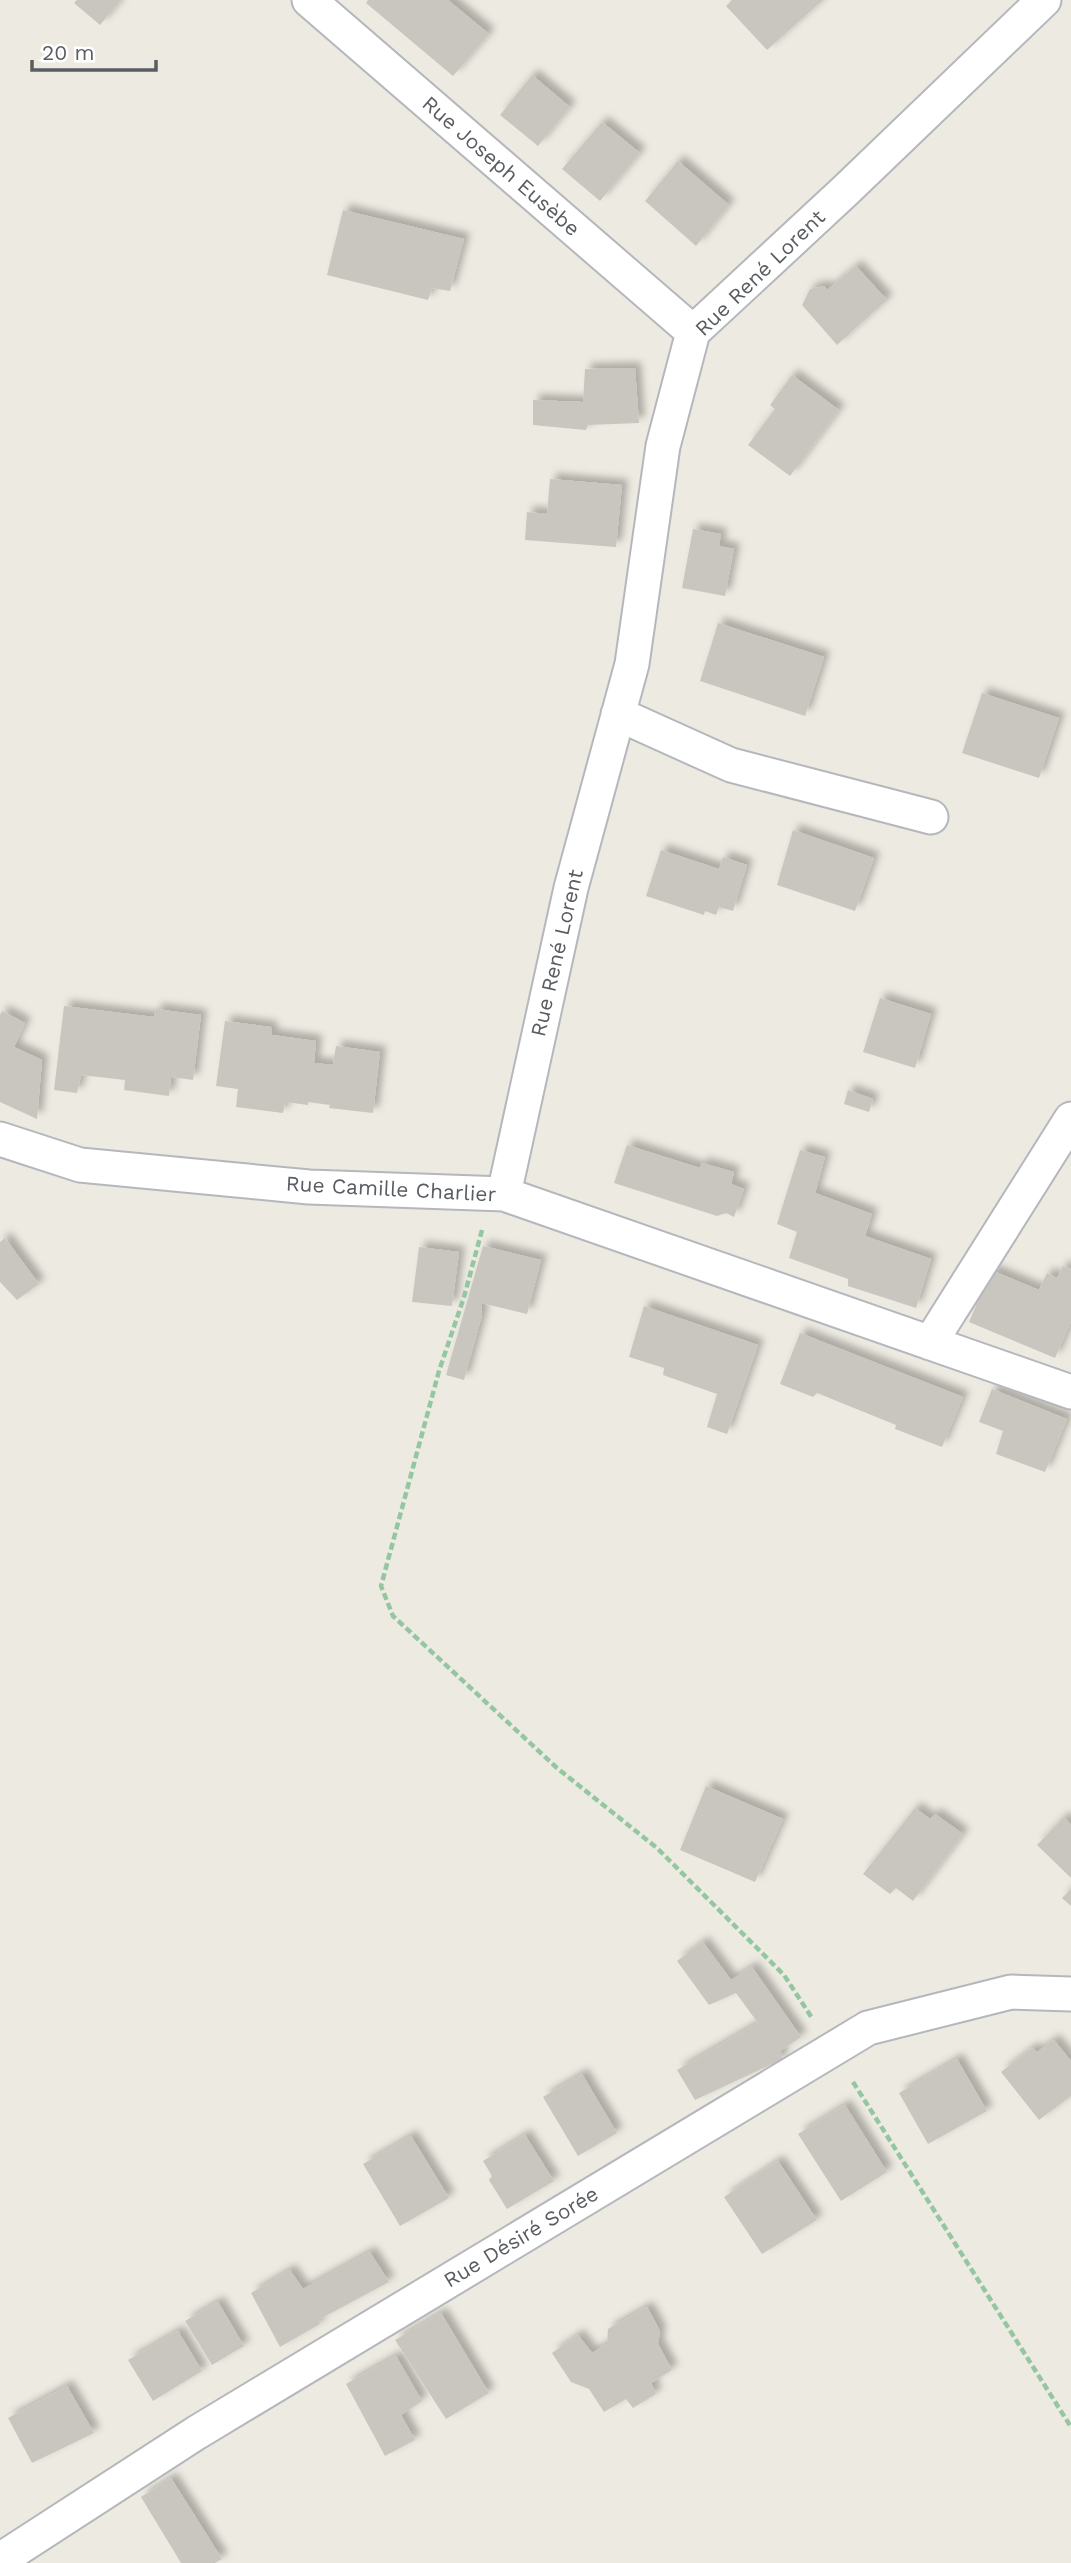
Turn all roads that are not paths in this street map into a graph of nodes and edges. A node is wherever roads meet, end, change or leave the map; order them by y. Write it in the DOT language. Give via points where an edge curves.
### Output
graph roads {
  1 [pos="309,0"];
  2 [pos="1044,0"];
  3 [pos="693,332"];
  4 [pos="618,714"];
  5 [pos="931,817"];
  6 [pos="1071,1119"];
  7 [pos="0,1139"];
  8 [pos="498,1194"];
  9 [pos="930,1343"];
  10 [pos="1071,1392"];
  11 [pos="1071,1994"];
  12 [pos="0,2560"];
  1 -- 3 [label="street, Rue Joseph Eusèbe"];
  2 -- 3 [label="street, Rue René Lorent"];
  3 -- 4 [label="street, Rue René Lorent" via="663,446 632,664"];
  4 -- 5 [label="street" via="731,765"];
  4 -- 8 [label="street, Rue René Lorent" via="570,888"];
  6 -- 9 [label="street"];
  7 -- 8 [label="street, Rue Camille Charlier" via="80,1165 309,1187"];
  8 -- 9 [label="street, Rue Camille Charlier"];
  9 -- 10 [label="street, Rue Camille Charlier"];
  11 -- 12 [label="street, Rue Désiré Sorée" via="1011,1992 868,2028 196,2433"];
}
